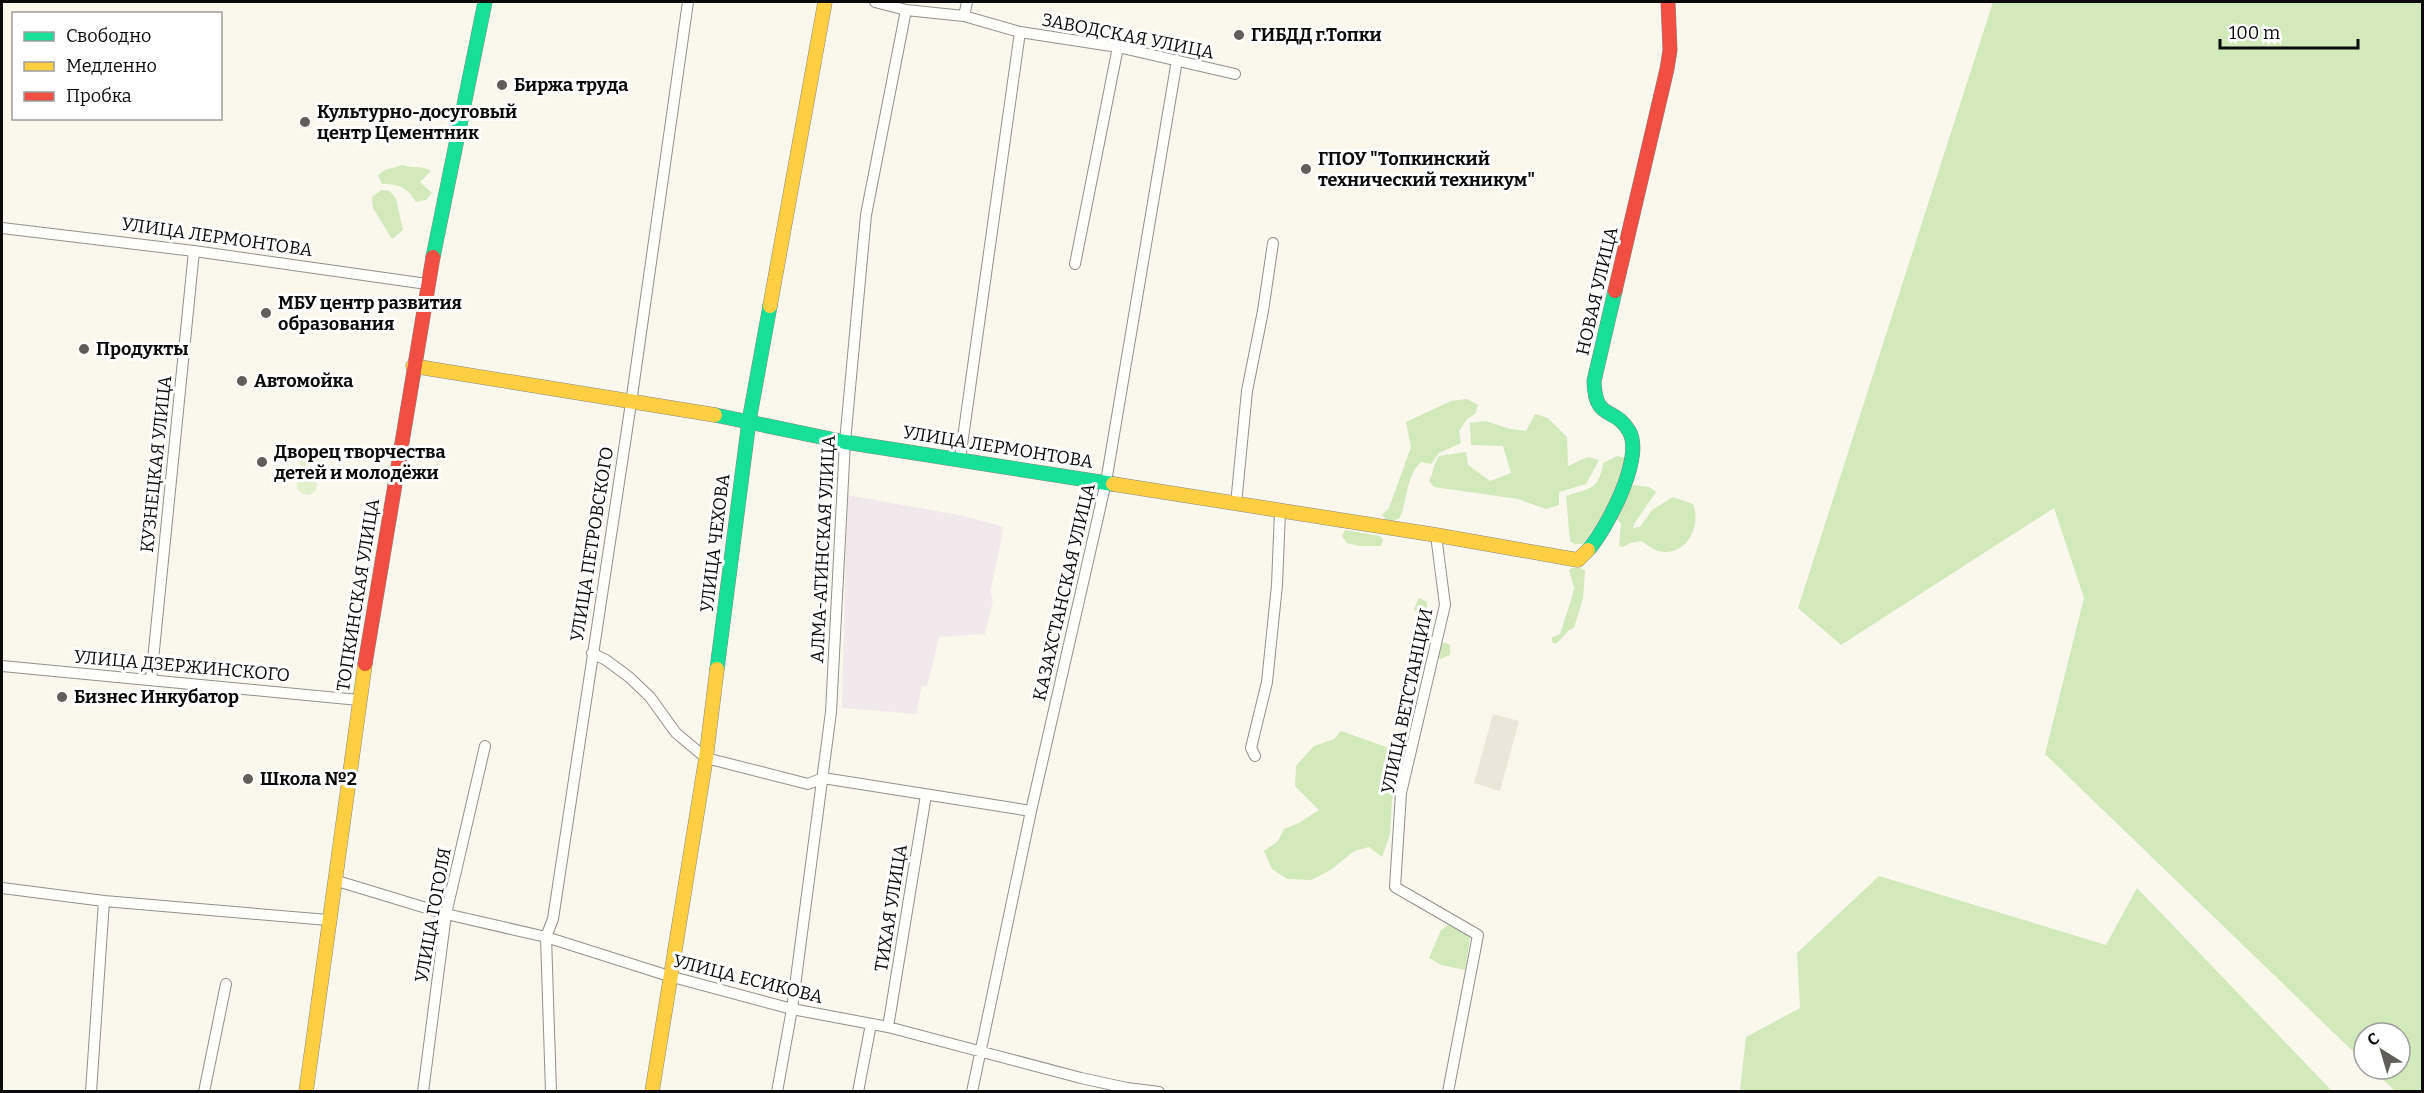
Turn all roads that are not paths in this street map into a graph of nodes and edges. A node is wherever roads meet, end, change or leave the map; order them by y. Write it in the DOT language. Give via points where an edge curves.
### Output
graph roads {
  1 [pos="485,2"];
  2 [pos="688,2"];
  3 [pos="825,2"];
  4 [pos="875,2"];
  5 [pos="967,2"];
  6 [pos="1668,2"];
  7 [pos="906,10"];
  8 [pos="964,16"];
  9 [pos="1020,32"];
  10 [pos="1118,47"];
  11 [pos="1177,60"];
  12 [pos="1235,74"];
  13 [pos="2,228"];
  14 [pos="1273,243"];
  15 [pos="194,250"];
  16 [pos="1076,264"];
  17 [pos="427,284"];
  18 [pos="413,366"];
  19 [pos="631,403"];
  20 [pos="749,421"];
  21 [pos="845,442"];
  22 [pos="960,459"];
  23 [pos="1106,482"];
  24 [pos="1236,504"];
  25 [pos="1280,511"];
  26 [pos="1436,535"];
  27 [pos="1578,560"];
  28 [pos="592,653"];
  29 [pos="2,666"];
  30 [pos="151,680"];
  31 [pos="359,699"];
  32 [pos="484,746"];
  33 [pos="1255,756"];
  34 [pos="706,758"];
  35 [pos="823,778"];
  36 [pos="926,795"];
  37 [pos="1031,811"];
  38 [pos="334,880"];
  39 [pos="2,888"];
  40 [pos="2,896"];
  41 [pos="104,901"];
  42 [pos="446,914"];
  43 [pos="328,920"];
  44 [pos="546,938"];
  45 [pos="669,976"];
  46 [pos="226,984"];
  47 [pos="792,1009"];
  48 [pos="871,1023"];
  49 [pos="888,1027"];
  50 [pos="981,1050"];
  51 [pos="1082,1078"];
  52 [pos="1127,1090"];
  53 [pos="91,1092"];
  54 [pos="204,1092"];
  55 [pos="306,1092"];
  56 [pos="423,1092"];
  57 [pos="551,1092"];
  58 [pos="652,1092"];
  59 [pos="777,1092"];
  60 [pos="858,1092"];
  61 [pos="972,1092"];
  62 [pos="1079,1092"];
  63 [pos="1159,1092"];
  64 [pos="1448,1092"];
  1 -- 17 [label="street, ТОПКИНСКАЯ УЛИЦА"];
  2 -- 19 [label="street, УЛИЦА ПЕТРОВСКОГО"];
  3 -- 20 [label="street, УЛИЦА ЧЕХОВА"];
  4 -- 7 [label="street, ЗАВОДСКАЯ УЛИЦА"];
  5 -- 8 [label="street"];
  6 -- 27 [label="street, НОВАЯ УЛИЦА" via="1667,69 1594,381 1593,399 1629,431 1634,449 1628,474 1598,537"];
  7 -- 8 [label="street, ЗАВОДСКАЯ УЛИЦА"];
  7 -- 21 [label="street, АЛМА-АТИНСКАЯ УЛИЦА" via="866,215"];
  8 -- 9 [label="street, ЗАВОДСКАЯ УЛИЦА"];
  9 -- 10 [label="street, ЗАВОДСКАЯ УЛИЦА"];
  9 -- 22 [label="street"];
  10 -- 11 [label="street, ЗАВОДСКАЯ УЛИЦА"];
  10 -- 16 [label="street"];
  11 -- 12 [label="street, ЗАВОДСКАЯ УЛИЦА"];
  11 -- 23 [label="street, КАЗАХСТАНСКАЯ УЛИЦА"];
  13 -- 15 [label="street, УЛИЦА ЛЕРМОНТОВА"];
  14 -- 24 [label="street" via="1247,391"];
  15 -- 17 [label="street, УЛИЦА ЛЕРМОНТОВА"];
  15 -- 30 [label="street, КУЗНЕЦКАЯ УЛИЦА"];
  17 -- 18 [label="street, ТОПКИНСКАЯ УЛИЦА"];
  18 -- 19 [label="street, УЛИЦА ЛЕРМОНТОВА"];
  18 -- 31 [label="street, ТОПКИНСКАЯ УЛИЦА"];
  19 -- 20 [label="street, УЛИЦА ЛЕРМОНТОВА"];
  19 -- 28 [label="street, УЛИЦА ПЕТРОВСКОГО"];
  20 -- 21 [label="street, УЛИЦА ЛЕРМОНТОВА"];
  20 -- 34 [label="street, УЛИЦА ЧЕХОВА"];
  21 -- 22 [label="street, УЛИЦА ЛЕРМОНТОВА"];
  21 -- 35 [label="street, АЛМА-АТИНСКАЯ УЛИЦА" via="831,712"];
  22 -- 23 [label="street, УЛИЦА ЛЕРМОНТОВА"];
  23 -- 24 [label="street, УЛИЦА ЛЕРМОНТОВА"];
  23 -- 37 [label="street, КАЗАХСТАНСКАЯ УЛИЦА"];
  24 -- 25 [label="street, УЛИЦА ЛЕРМОНТОВА"];
  25 -- 26 [label="street, УЛИЦА ЛЕРМОНТОВА"];
  25 -- 33 [label="street" via="1267,682 1251,748"];
  26 -- 27 [label="street, УЛИЦА ЛЕРМОНТОВА"];
  26 -- 64 [label="street, УЛИЦА ВЕТСТАНЦИИ" via="1445,605 1401,793 1395,887 1478,935"];
  28 -- 34 [label="street" via="629,677 676,734"];
  28 -- 44 [label="street, УЛИЦА ПЕТРОВСКОГО" via="553,919"];
  29 -- 30 [label="street, УЛИЦА ДЗЕРЖИНСКОГО"];
  30 -- 31 [label="street, УЛИЦА ДЗЕРЖИНСКОГО"];
  31 -- 38 [label="street, ТОПКИНСКАЯ УЛИЦА"];
  32 -- 42 [label="street, УЛИЦА ГОГОЛЯ"];
  34 -- 35 [label="street" via="808,784"];
  34 -- 45 [label="street, УЛИЦА ЧЕХОВА"];
  35 -- 36 [label="street"];
  35 -- 47 [label="street, АЛМА-АТИНСКАЯ УЛИЦА"];
  36 -- 37 [label="street"];
  36 -- 49 [label="street, ТИХАЯ УЛИЦА"];
  37 -- 50 [label="street, КАЗАХСТАНСКАЯ УЛИЦА"];
  38 -- 42 [label="street, УЛИЦА ЕСИКОВА"];
  38 -- 43 [label="street, ТОПКИНСКАЯ УЛИЦА"];
  39 -- 40 [label="street"];
  39 -- 41 [label="street"];
  41 -- 43 [label="street"];
  41 -- 53 [label="street"];
  42 -- 44 [label="street, УЛИЦА ЕСИКОВА"];
  42 -- 56 [label="street, УЛИЦА ГОГОЛЯ"];
  43 -- 55 [label="street, ТОПКИНСКАЯ УЛИЦА"];
  44 -- 45 [label="street, УЛИЦА ЕСИКОВА"];
  44 -- 57 [label="street, УЛИЦА ПЕТРОВСКОГО"];
  45 -- 47 [label="street, УЛИЦА ЕСИКОВА"];
  45 -- 58 [label="street, УЛИЦА ЧЕХОВА"];
  46 -- 54 [label="street"];
  47 -- 48 [label="street, УЛИЦА ЕСИКОВА"];
  47 -- 59 [label="street, АЛМА-АТИНСКАЯ УЛИЦА"];
  48 -- 49 [label="street, УЛИЦА ЕСИКОВА"];
  48 -- 60 [label="street"];
  49 -- 50 [label="street, УЛИЦА ЕСИКОВА"];
  50 -- 51 [label="street, УЛИЦА ЕСИКОВА"];
  50 -- 61 [label="street, КАЗАХСТАНСКАЯ УЛИЦА"];
  51 -- 52 [label="street, УЛИЦА ЕСИКОВА"];
  51 -- 62 [label="street"];
  52 -- 63 [label="street, УЛИЦА ЕСИКОВА"];
}
